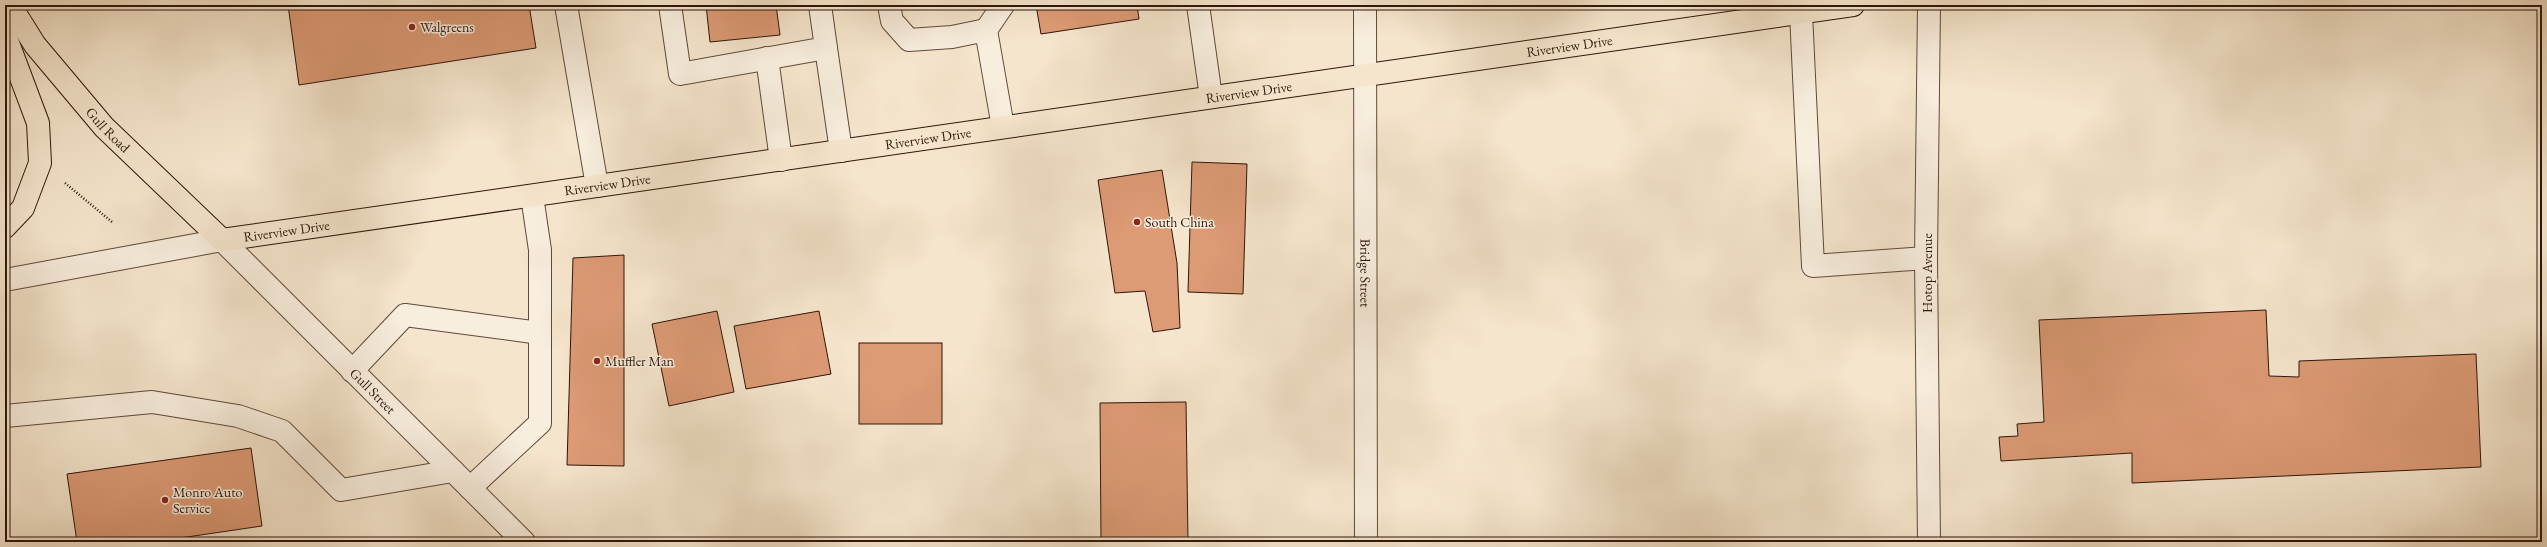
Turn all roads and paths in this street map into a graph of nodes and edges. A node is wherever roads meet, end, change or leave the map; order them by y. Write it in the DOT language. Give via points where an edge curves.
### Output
graph roads {
  1 [pos="10,5"];
  2 [pos="566,5"];
  3 [pos="670,5"];
  4 [pos="820,5"];
  5 [pos="1003,5"];
  6 [pos="1198,5"];
  7 [pos="1365,5"];
  8 [pos="1853,5"];
  9 [pos="1929,5"];
  10 [pos="891,13"];
  11 [pos="1801,13"];
  12 [pos="986,30"];
  13 [pos="5,35"];
  14 [pos="826,48"];
  15 [pos="767,58"];
  16 [pos="1366,75"];
  17 [pos="1211,97"];
  18 [pos="1003,127"];
  19 [pos="841,151"];
  20 [pos="781,160"];
  21 [pos="61,179"];
  22 [pos="597,186"];
  23 [pos="532,196"];
  24 [pos="112,222"];
  25 [pos="5,227"];
  26 [pos="222,240"];
  27 [pos="1926,258"];
  28 [pos="5,280"];
  29 [pos="540,333"];
  30 [pos="352,371"];
  31 [pos="5,416"];
  32 [pos="453,471"];
  33 [pos="470,488"];
  34 [pos="524,542"];
  35 [pos="1366,542"];
  36 [pos="1929,542"];
  1 -- 26 [label="main road, Gull Road" via="35,45 104,126"];
  2 -- 22 [label="street"];
  3 -- 15 [label="street" via="680,74"];
  4 -- 14 [label="street"];
  5 -- 12 [label="street"];
  6 -- 17 [label="street"];
  7 -- 16 [label="street, Bridge Street"];
  8 -- 11 [label="main road, Riverview Drive"];
  9 -- 27 [label="street, Hotop Avenue"];
  10 -- 12 [label="street" via="909,40 952,37"];
  11 -- 16 [label="main road, Riverview Drive"];
  11 -- 27 [label="street" via="1813,266"];
  12 -- 18 [label="street"];
  13 -- 25 [label="main road" via="38,123 40,163 23,208"];
  14 -- 15 [label="street"];
  14 -- 19 [label="street"];
  15 -- 20 [label="street"];
  16 -- 17 [label="main road, Riverview Drive"];
  16 -- 35 [label="street, Bridge Street"];
  17 -- 18 [label="main road, Riverview Drive"];
  18 -- 19 [label="main road, Riverview Drive"];
  19 -- 20 [label="main road, Riverview Drive"];
  20 -- 22 [label="main road, Riverview Drive"];
  21 -- 24 [label="path"];
  22 -- 23 [label="main road, Riverview Drive"];
  23 -- 26 [label="main road, Riverview Drive"];
  23 -- 29 [label="street" via="540,250"];
  26 -- 28 [label="street, Riverview Drive"];
  26 -- 30 [label="street, Gull Street"];
  27 -- 36 [label="street, Hotop Avenue"];
  29 -- 30 [label="street" via="404,315"];
  29 -- 33 [label="street" via="540,423"];
  30 -- 32 [label="street, Gull Street"];
  31 -- 32 [label="street" via="152,402 238,416 282,431 341,490"];
  32 -- 33 [label="street, Gull Street"];
  33 -- 34 [label="street, Gull Street"];
}
